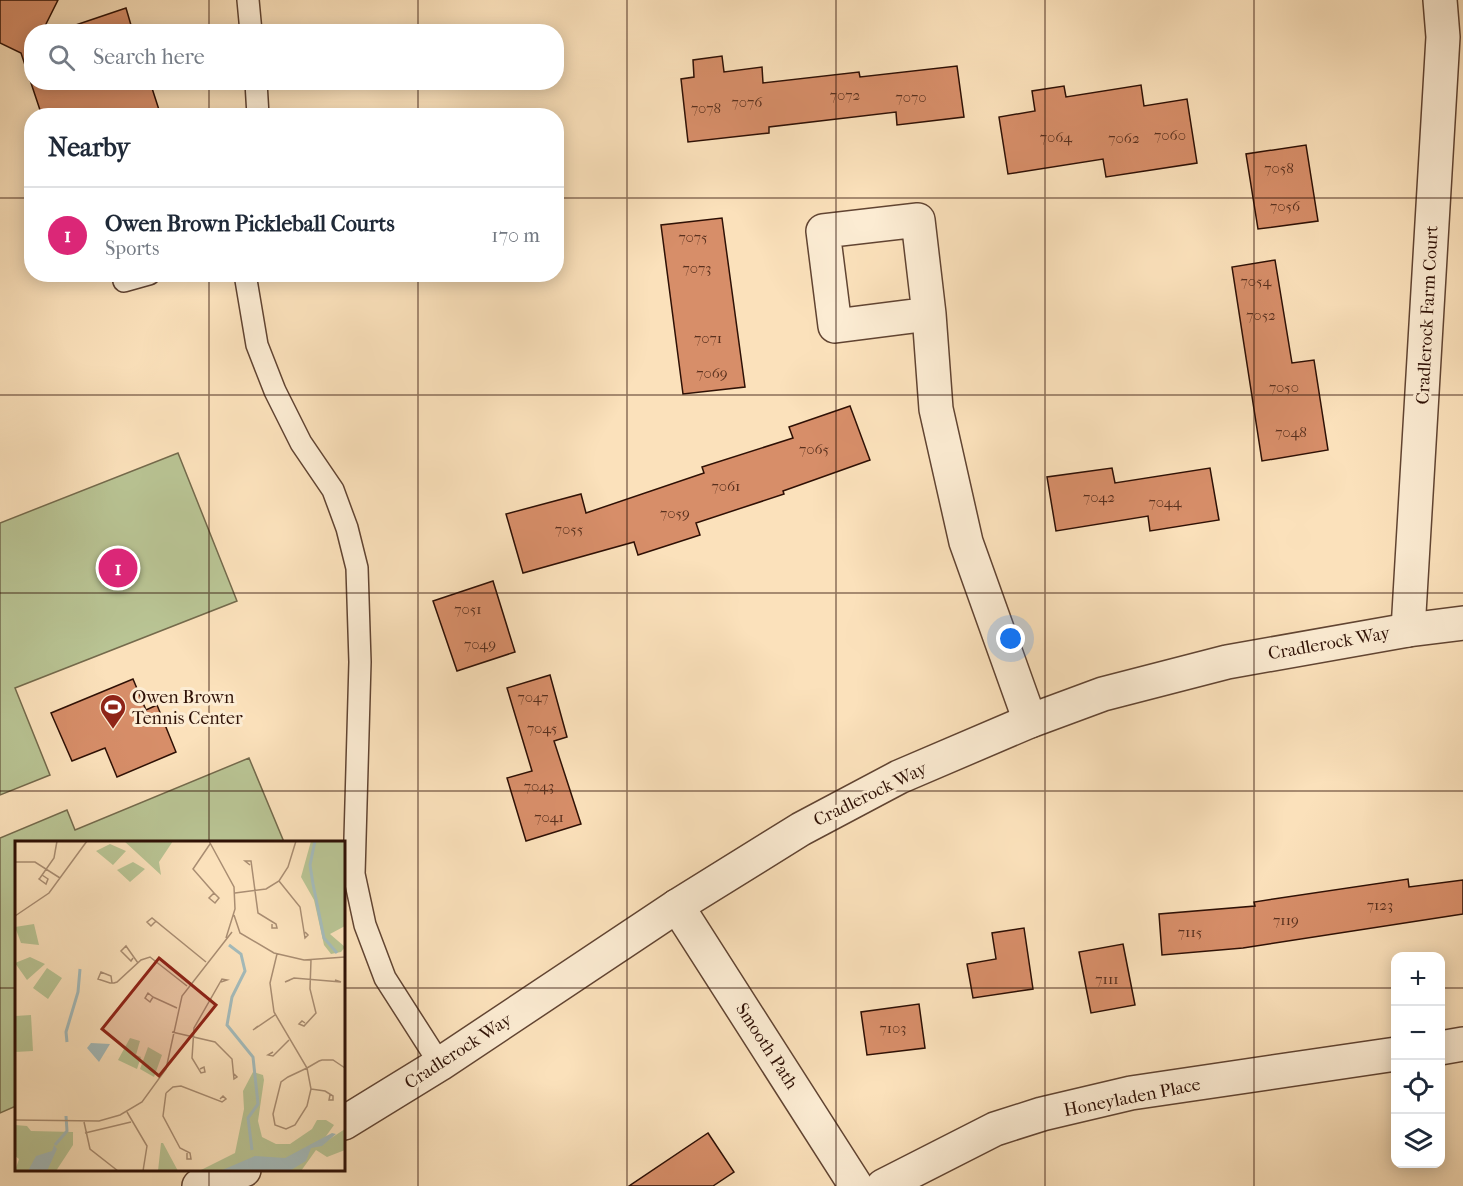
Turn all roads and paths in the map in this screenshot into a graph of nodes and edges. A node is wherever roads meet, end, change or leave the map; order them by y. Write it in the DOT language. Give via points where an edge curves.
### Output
graph roads {
  1 [pos="248,0"];
  2 [pos="1440,0"];
  3 [pos="250,24"];
  4 [pos="256,90"];
  5 [pos="258,108"];
  6 [pos="246,282"];
  7 [pos="929,314"];
  8 [pos="1463,623"];
  9 [pos="1408,630"];
  10 [pos="1030,721"];
  11 [pos="677,906"];
  12 [pos="1463,1044"];
  13 [pos="1445,1047"];
  14 [pos="1391,1055"];
  15 [pos="441,1064"];
  16 [pos="345,1122"];
  17 [pos="241,1171"];
  18 [pos="199,1186"];
  19 [pos="856,1186"];
  20 [pos="883,1186"];
  1 -- 3 [label="lane"];
  2 -- 9 [label="street, Cradlerock Farm Court" via="1443,37"];
  4 -- 5 [label="lane"];
  6 -- 15 [label="lane" via="257,345 301,442 333,490 357,568 360,663 354,874 365,925 385,978"];
  7 -- 10 [label="street" via="936,409 966,542"];
  8 -- 9 [label="street, Cradlerock Way"];
  9 -- 10 [label="street, Cradlerock Way" via="1227,662 1103,694"];
  10 -- 11 [label="street, Cradlerock Way" via="899,777 811,824"];
  11 -- 15 [label="street, Cradlerock Way"];
  11 -- 19 [label="street, Smooth Path"];
  12 -- 13 [label="street"];
  14 -- 20 [label="street, Honeyladen Place" via="1131,1093 1072,1107 995,1130"];
  15 -- 16 [label="street, Cradlerock Way"];
  17 -- 18 [label="street"];
}
